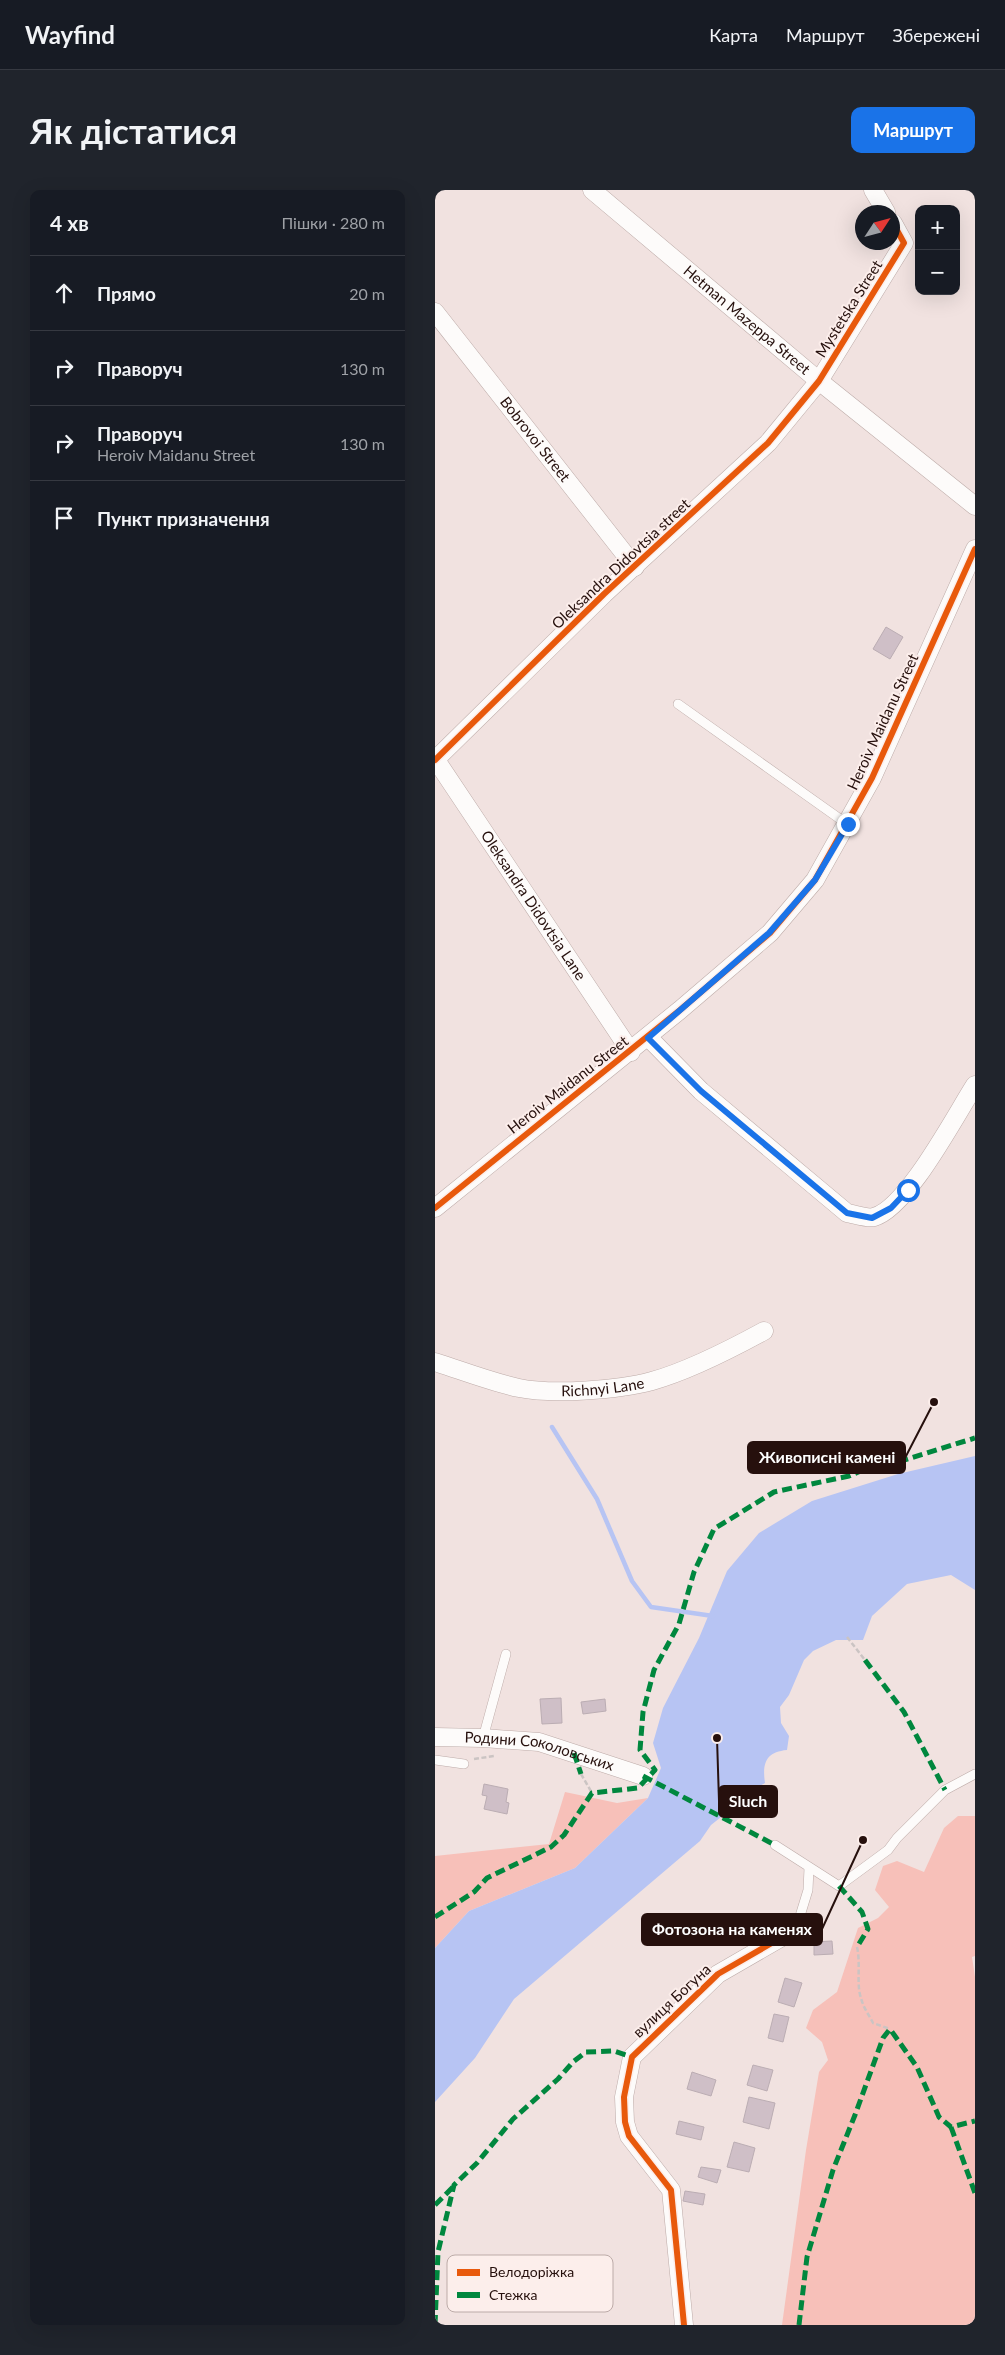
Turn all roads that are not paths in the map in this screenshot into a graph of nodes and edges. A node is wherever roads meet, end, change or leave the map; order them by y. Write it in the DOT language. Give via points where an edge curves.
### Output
graph roads {
  1 [pos="592,190"];
  2 [pos="873,190"];
  3 [pos="882,205"];
  4 [pos="900,236"];
  5 [pos="900,249"];
  6 [pos="900,250"];
  7 [pos="435,312"];
  8 [pos="819,381"];
  9 [pos="975,506"];
  10 [pos="975,549"];
  11 [pos="635,567"];
  12 [pos="678,704"];
  13 [pos="435,760"];
  14 [pos="848,824"];
  15 [pos="648,1038"];
  16 [pos="631,1052"];
  17 [pos="975,1085"];
  18 [pos="435,1208"];
  19 [pos="764,1331"];
  20 [pos="435,1362"];
  21 [pos="507,1654"];
  22 [pos="435,1737"];
  23 [pos="483,1738"];
  24 [pos="435,1760"];
  25 [pos="464,1764"];
  26 [pos="975,1774"];
  27 [pos="643,1776"];
  28 [pos="775,1845"];
  29 [pos="809,1868"];
  30 [pos="796,1929"];
  31 [pos="684,2325"];
  1 -- 8 [label="street, Hetman Mazeppa Street"];
  2 -- 3 [label="street"];
  4 -- 5 [label="street, Mystetska Street" via="904,243"];
  6 -- 8 [label="street, Mystetska Street"];
  7 -- 11 [label="street, Bobrovoi Street"];
  8 -- 9 [label="street, Hetman Mazeppa Street"];
  8 -- 11 [label="street, Oleksandra Didovtsia street" via="768,443"];
  10 -- 14 [label="street, Heroiv Maidanu Street" via="872,778"];
  11 -- 13 [label="street, Oleksandra Didovtsia street"];
  12 -- 14 [label="lane"];
  13 -- 16 [label="street, Oleksandra Didovtsia Lane"];
  14 -- 15 [label="street, Heroiv Maidanu Street" via="815,880 769,933"];
  15 -- 16 [label="street, Heroiv Maidanu Street"];
  15 -- 17 [label="street" via="701,1091 847,1213 872,1218 891,1208 908,1190"];
  16 -- 18 [label="street, Heroiv Maidanu Street"];
  19 -- 20 [label="street, Richnyi Lane" via="726,1352 652,1381 597,1389 555,1391 519,1388"];
  21 -- 23 [label="lane"];
  22 -- 23 [label="street, Родини Соколовських"];
  23 -- 27 [label="street, Родини Соколовських" via="539,1742"];
  24 -- 25 [label="lane"];
  26 -- 29 [label="lane" via="945,1790 887,1850 839,1886"];
  28 -- 29 [label="lane"];
  29 -- 30 [label="lane" via="808,1890"];
  30 -- 31 [label="street, вулиця Богуна" via="718,1974 632,2057 628,2070 624,2097 629,2136 671,2190"];
}
